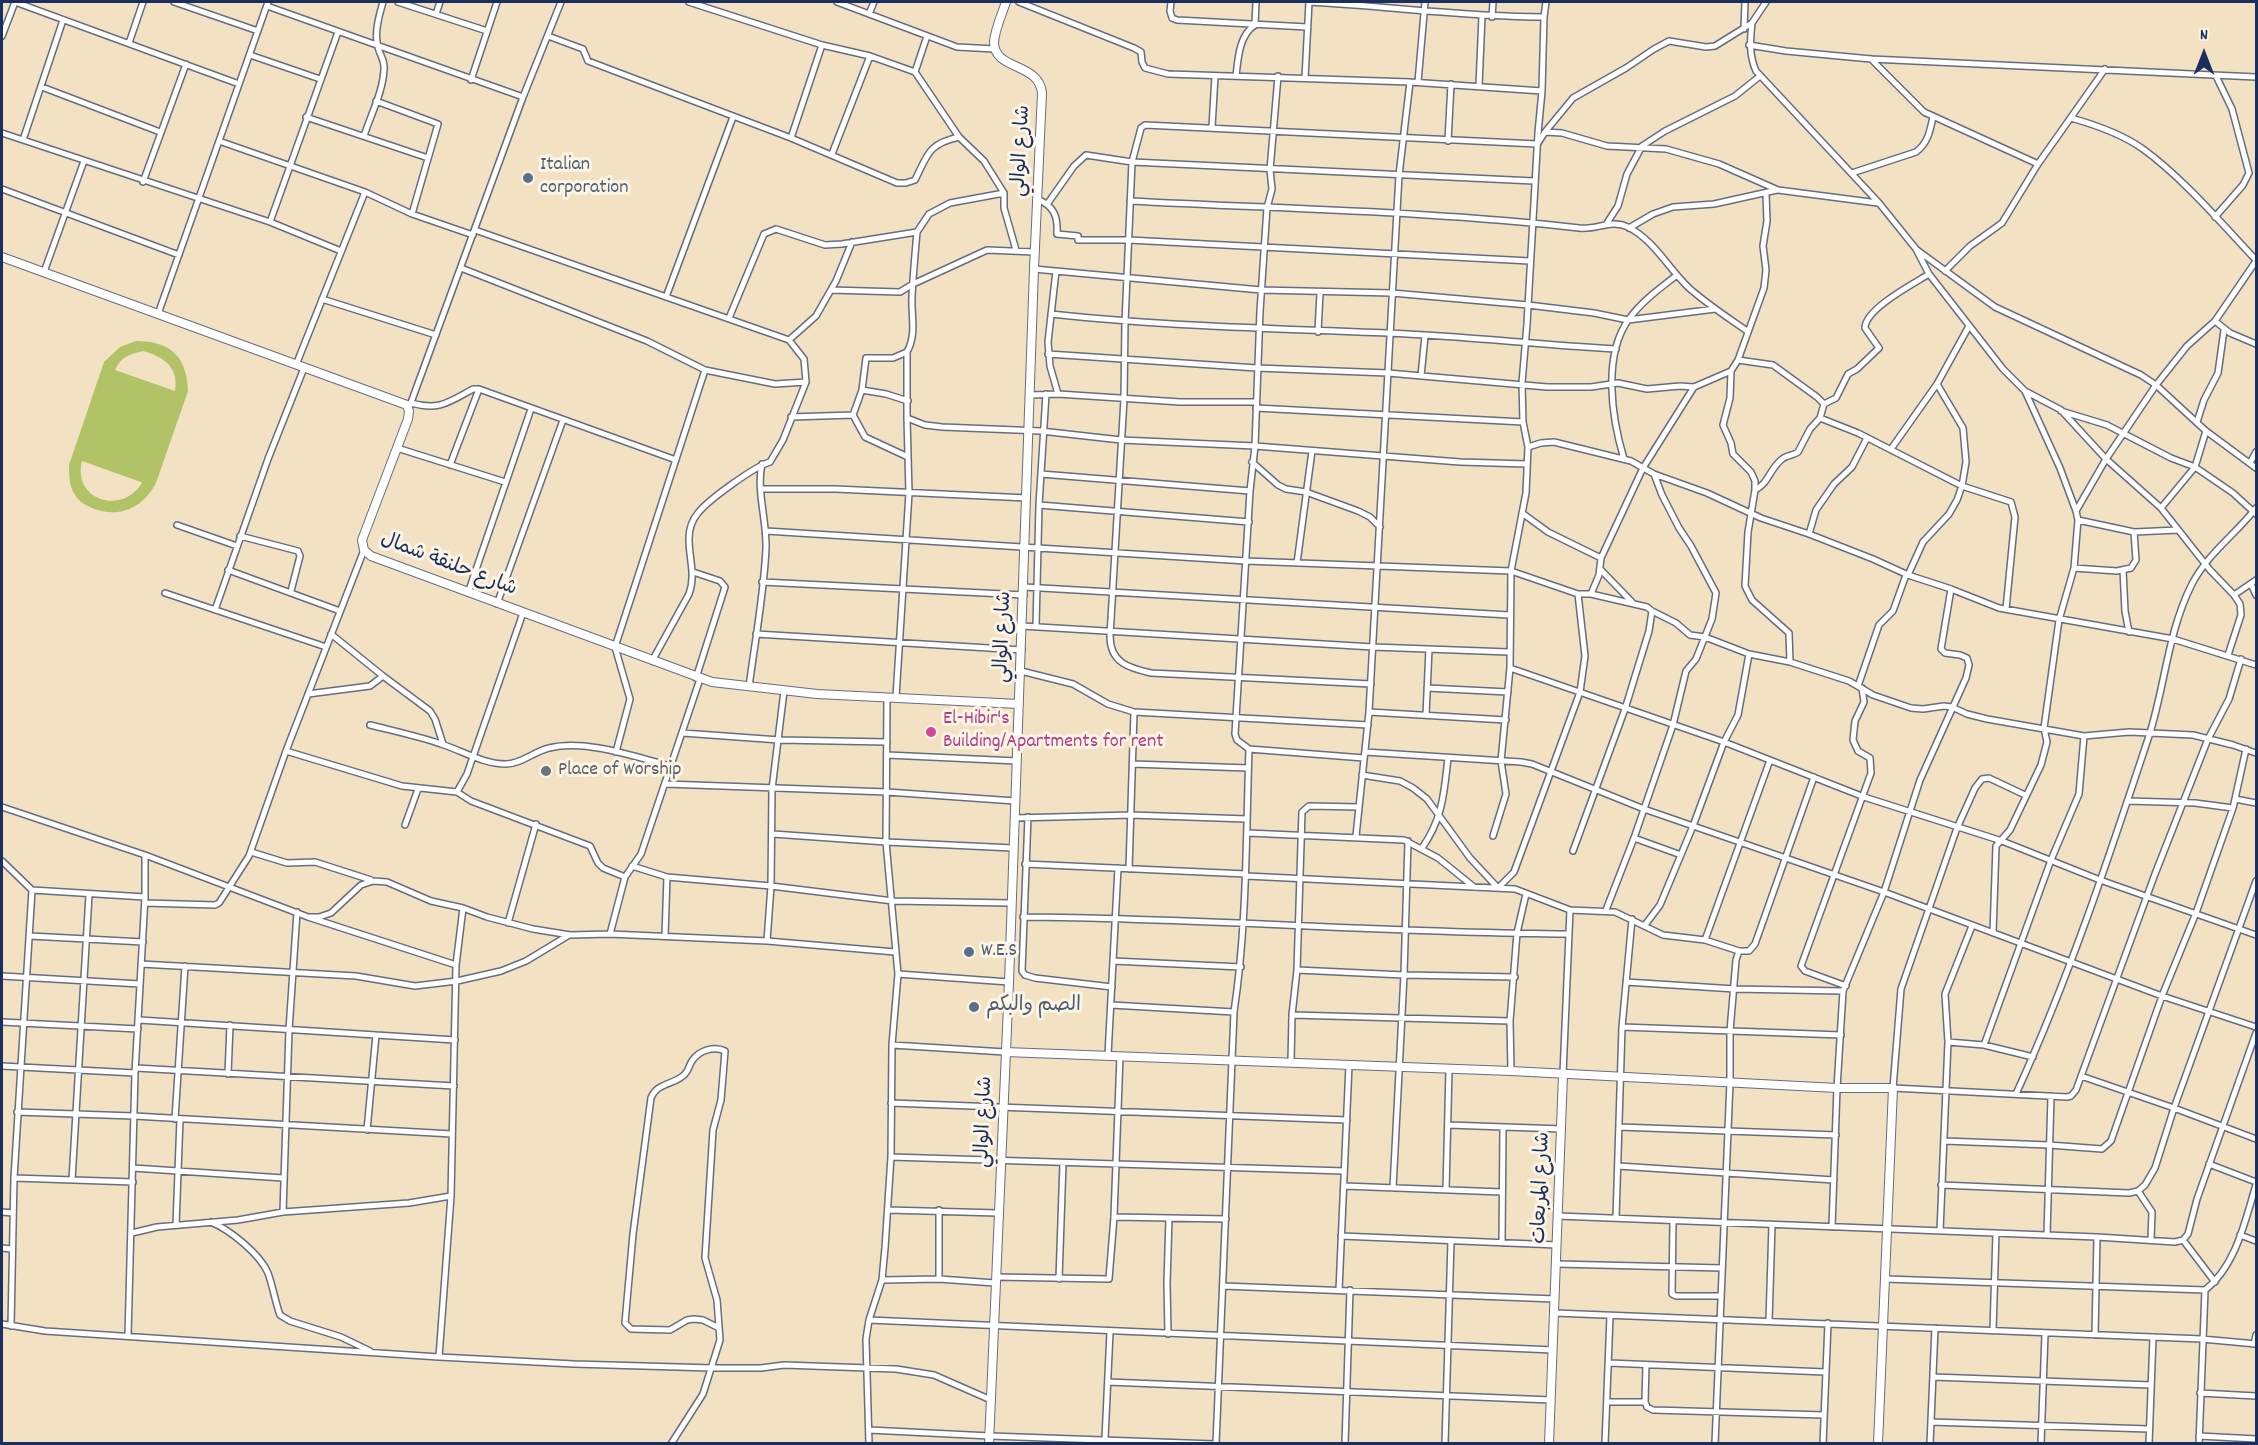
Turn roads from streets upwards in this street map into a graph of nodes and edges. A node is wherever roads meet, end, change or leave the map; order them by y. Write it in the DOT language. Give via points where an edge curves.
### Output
graph roads {
  1 [pos="15,2"];
  2 [pos="143,2"];
  3 [pos="174,2"];
  4 [pos="383,2"];
  5 [pos="398,2"];
  6 [pos="440,2"];
  7 [pos="497,2"];
  8 [pos="561,2"];
  9 [pos="688,2"];
  10 [pos="837,2"];
  11 [pos="874,2"];
  12 [pos="1006,2"];
  13 [pos="1019,2"];
  14 [pos="1171,2"];
  15 [pos="1256,2"];
  16 [pos="1309,2"];
  17 [pos="1425,2"];
  18 [pos="1493,2"];
  19 [pos="1546,2"];
  20 [pos="1744,2"];
  21 [pos="1766,2"];
  22 [pos="1367,3"];
  23 [pos="268,4"];
  24 [pos="1425,11"];
  25 [pos="436,14"];
  26 [pos="869,14"];
  27 [pos="1482,16"];
  28 [pos="1492,17"];
  29 [pos="1544,17"];
  30 [pos="63,20"];
  31 [pos="1752,23"];
  32 [pos="1255,25"];
  33 [pos="1307,27"];
  34 [pos="1744,29"];
  35 [pos="258,31"];
  36 [pos="487,31"];
  37 [pos="338,32"];
  38 [pos="2,36"];
  39 [pos="548,36"];
  40 [pos="927,36"];
  41 [pos="129,43"];
  42 [pos="822,45"];
  43 [pos="1749,45"];
  44 [pos="378,47"];
  45 [pos="995,49"];
  46 [pos="250,55"];
  47 [pos="870,56"];
  48 [pos="1871,59"];
  49 [pos="186,64"];
  50 [pos="2105,69"];
  51 [pos="915,72"];
  52 [pos="1215,76"];
  53 [pos="1236,76"];
  54 [pos="1278,76"];
  55 [pos="1760,76"];
  56 [pos="2216,76"];
  57 [pos="2256,77"];
  58 [pos="1305,78"];
  59 [pos="320,79"];
  60 [pos="471,80"];
  61 [pos="1410,82"];
  62 [pos="1418,82"];
  63 [pos="239,84"];
  64 [pos="1451,84"];
  65 [pos="1479,86"];
  66 [pos="42,87"];
  67 [pos="1542,91"];
  68 [pos="523,97"];
  69 [pos="376,101"];
  70 [pos="306,117"];
  71 [pos="734,117"];
  72 [pos="1933,117"];
  73 [pos="2071,118"];
  74 [pos="1212,128"];
  75 [pos="160,132"];
  76 [pos="1273,132"];
  77 [pos="1545,132"];
  78 [pos="2,133"];
  79 [pos="364,136"];
  80 [pos="959,137"];
  81 [pos="791,138"];
  82 [pos="1403,139"];
  83 [pos="23,140"];
  84 [pos="219,141"];
  85 [pos="1448,141"];
  86 [pos="1537,144"];
  87 [pos="1642,146"];
  88 [pos="832,154"];
  89 [pos="428,158"];
  90 [pos="84,162"];
  91 [pos="1132,162"];
  92 [pos="2038,164"];
  93 [pos="290,165"];
  94 [pos="1270,170"];
  95 [pos="1852,173"];
  96 [pos="2248,173"];
  97 [pos="2256,175"];
  98 [pos="1399,176"];
  99 [pos="1534,181"];
  100 [pos="143,182"];
  101 [pos="2,189"];
  102 [pos="1778,190"];
  103 [pos="365,192"];
  104 [pos="1004,193"];
  105 [pos="1766,194"];
  106 [pos="200,199"];
  107 [pos="1037,199"];
  108 [pos="1130,201"];
  109 [pos="1048,203"];
  110 [pos="1879,203"];
  111 [pos="1268,208"];
  112 [pos="67,213"];
  113 [pos="411,214"];
  114 [pos="1397,214"];
  115 [pos="2216,217"];
  116 [pos="270,222"];
  117 [pos="1533,223"];
  118 [pos="1607,223"];
  119 [pos="1629,228"];
  120 [pos="474,232"];
  121 [pos="917,232"];
  122 [pos="1129,240"];
  123 [pos="852,242"];
  124 [pos="1264,248"];
  125 [pos="1916,249"];
  126 [pos="1016,250"];
  127 [pos="341,251"];
  128 [pos="1035,252"];
  129 [pos="1394,254"];
  130 [pos="179,255"];
  131 [pos="2,257"];
  132 [pos="1530,261"];
  133 [pos="2256,261"];
  134 [pos="461,268"];
  135 [pos="1034,269"];
  136 [pos="1056,271"];
  137 [pos="1945,271"];
  138 [pos="44,272"];
  139 [pos="1929,274"];
  140 [pos="1677,275"];
  141 [pos="1127,277"];
  142 [pos="913,285"];
  143 [pos="831,290"];
  144 [pos="1261,290"];
  145 [pos="1320,292"];
  146 [pos="1392,293"];
  147 [pos="666,297"];
  148 [pos="322,299"];
  149 [pos="1528,305"];
  150 [pos="1715,309"];
  151 [pos="158,314"];
  152 [pos="1051,315"];
  153 [pos="729,318"];
  154 [pos="1628,320"];
  155 [pos="2215,321"];
  156 [pos="1125,322"];
  157 [pos="1969,326"];
  158 [pos="1259,329"];
  159 [pos="2224,330"];
  160 [pos="1747,331"];
  161 [pos="1318,332"];
  162 [pos="1390,333"];
  163 [pos="436,335"];
  164 [pos="1425,336"];
  165 [pos="789,340"];
  166 [pos="1526,344"];
  167 [pos="2256,344"];
  168 [pos="1616,349"];
  169 [pos="907,352"];
  170 [pos="1048,354"];
  171 [pos="1124,360"];
  172 [pos="1738,360"];
  173 [pos="300,367"];
  174 [pos="1257,368"];
  175 [pos="705,370"];
  176 [pos="1731,371"];
  177 [pos="1388,373"];
  178 [pos="1421,376"];
  179 [pos="806,382"];
  180 [pos="1522,383"];
  181 [pos="1937,384"];
  182 [pos="1611,385"];
  183 [pos="2156,385"];
  184 [pos="1694,387"];
  185 [pos="479,389"];
  186 [pos="862,390"];
  187 [pos="2025,391"];
  188 [pos="1046,394"];
  189 [pos="1058,394"];
  190 [pos="1031,395"];
  191 [pos="1124,399"];
  192 [pos="908,401"];
  193 [pos="1824,404"];
  194 [pos="410,405"];
  195 [pos="1256,405"];
  196 [pos="531,409"];
  197 [pos="2061,410"];
  198 [pos="1386,414"];
  199 [pos="853,415"];
  200 [pos="791,417"];
  201 [pos="908,418"];
  202 [pos="1820,418"];
  203 [pos="563,420"];
  204 [pos="1523,422"];
  205 [pos="2197,422"];
  206 [pos="1043,431"];
  207 [pos="2206,431"];
  208 [pos="1031,432"];
  209 [pos="2124,434"];
  210 [pos="1867,438"];
  211 [pos="1121,440"];
  212 [pos="1255,446"];
  213 [pos="1528,447"];
  214 [pos="397,448"];
  215 [pos="1891,449"];
  216 [pos="1312,451"];
  217 [pos="2256,452"];
  218 [pos="908,456"];
  219 [pos="1384,456"];
  220 [pos="1624,459"];
  221 [pos="2106,459"];
  222 [pos="676,460"];
  223 [pos="1252,462"];
  224 [pos="2250,463"];
  225 [pos="762,464"];
  226 [pos="450,465"];
  227 [pos="1527,465"];
  228 [pos="2195,467"];
  229 [pos="1643,468"];
  230 [pos="2256,468"];
  231 [pos="1041,474"];
  232 [pos="1654,474"];
  233 [pos="1119,480"];
  234 [pos="505,482"];
  235 [pos="1962,486"];
  236 [pos="761,489"];
  237 [pos="1755,490"];
  238 [pos="1250,491"];
  239 [pos="1306,492"];
  240 [pos="909,493"];
  241 [pos="1027,498"];
  242 [pos="1039,504"];
  243 [pos="2161,507"];
  244 [pos="1118,510"];
  245 [pos="2076,511"];
  246 [pos="2255,511"];
  247 [pos="1522,513"];
  248 [pos="1750,513"];
  249 [pos="2078,520"];
  250 [pos="1249,522"];
  251 [pos="177,525"];
  252 [pos="1380,527"];
  253 [pos="2178,530"];
  254 [pos="766,531"];
  255 [pos="2134,532"];
  256 [pos="1809,534"];
  257 [pos="240,536"];
  258 [pos="906,540"];
  259 [pos="237,546"];
  260 [pos="1025,547"];
  261 [pos="1038,548"];
  262 [pos="364,550"];
  263 [pos="1115,552"];
  264 [pos="1601,558"];
  265 [pos="1246,561"];
  266 [pos="1297,563"];
  267 [pos="2205,564"];
  268 [pos="1377,566"];
  269 [pos="2074,568"];
  270 [pos="1600,569"];
  271 [pos="228,570"];
  272 [pos="2123,570"];
  273 [pos="1511,571"];
  274 [pos="693,572"];
  275 [pos="1907,575"];
  276 [pos="762,582"];
  277 [pos="2254,582"];
  278 [pos="903,588"];
  279 [pos="1037,588"];
  280 [pos="1952,589"];
  281 [pos="291,591"];
  282 [pos="1024,591"];
  283 [pos="165,593"];
  284 [pos="468,593"];
  285 [pos="1112,593"];
  286 [pos="1578,594"];
  287 [pos="1591,594"];
  288 [pos="2234,595"];
  289 [pos="2256,595"];
  290 [pos="1243,601"];
  291 [pos="1633,603"];
  292 [pos="497,604"];
  293 [pos="1375,608"];
  294 [pos="2006,609"];
  295 [pos="215,610"];
  296 [pos="340,611"];
  297 [pos="1652,611"];
  298 [pos="523,613"];
  299 [pos="1509,615"];
  300 [pos="2059,620"];
  301 [pos="1022,626"];
  302 [pos="1036,626"];
  303 [pos="1111,631"];
  304 [pos="2129,632"];
  305 [pos="331,633"];
  306 [pos="756,634"];
  307 [pos="1705,637"];
  308 [pos="1240,639"];
  309 [pos="2173,639"];
  310 [pos="900,644"];
  311 [pos="1373,646"];
  312 [pos="326,647"];
  313 [pos="615,647"];
  314 [pos="1429,649"];
  315 [pos="1022,650"];
  316 [pos="1509,652"];
  317 [pos="1749,654"];
  318 [pos="2228,655"];
  319 [pos="2241,659"];
  320 [pos="652,661"];
  321 [pos="1790,662"];
  322 [pos="2256,665"];
  323 [pos="1510,668"];
  324 [pos="1021,671"];
  325 [pos="382,676"];
  326 [pos="698,678"];
  327 [pos="1237,678"];
  328 [pos="1371,684"];
  329 [pos="749,687"];
  330 [pos="1860,687"];
  331 [pos="1427,688"];
  332 [pos="784,691"];
  333 [pos="1508,692"];
  334 [pos="1580,692"];
  335 [pos="308,694"];
  336 [pos="892,697"];
  337 [pos="1019,704"];
  338 [pos="1952,707"];
  339 [pos="1625,709"];
  340 [pos="1369,711"];
  341 [pos="1134,712"];
  342 [pos="1426,715"];
  343 [pos="1235,718"];
  344 [pos="1506,720"];
  345 [pos="370,725"];
  346 [pos="1368,725"];
  347 [pos="1673,725"];
  348 [pos="2044,728"];
  349 [pos="682,733"];
  350 [pos="2150,733"];
  351 [pos="2084,736"];
  352 [pos="2208,739"];
  353 [pos="779,740"];
  354 [pos="887,742"];
  355 [pos="1724,742"];
  356 [pos="443,744"];
  357 [pos="1249,749"];
  358 [pos="2246,749"];
  359 [pos="286,751"];
  360 [pos="616,752"];
  361 [pos="2256,753"];
  362 [pos="887,755"];
  363 [pos="1365,755"];
  364 [pos="472,758"];
  365 [pos="1448,758"];
  366 [pos="1770,760"];
  367 [pos="1017,761"];
  368 [pos="1501,761"];
  369 [pos="1133,764"];
  370 [pos="671,766"];
  371 [pos="1248,768"];
  372 [pos="1550,770"];
  373 [pos="1362,775"];
  374 [pos="1814,777"];
  375 [pos="666,784"];
  376 [pos="418,789"];
  377 [pos="772,789"];
  378 [pos="1596,789"];
  379 [pos="457,792"];
  380 [pos="887,792"];
  381 [pos="2025,795"];
  382 [pos="1864,797"];
  383 [pos="2235,799"];
  384 [pos="1015,801"];
  385 [pos="2128,801"];
  386 [pos="2183,802"];
  387 [pos="2256,803"];
  388 [pos="2,807"];
  389 [pos="1359,807"];
  390 [pos="1644,808"];
  391 [pos="2233,808"];
  392 [pos="1909,812"];
  393 [pos="1131,815"];
  394 [pos="1021,817"];
  395 [pos="1439,818"];
  396 [pos="1247,819"];
  397 [pos="536,824"];
  398 [pos="405,825"];
  399 [pos="1693,826"];
  400 [pos="1957,828"];
  401 [pos="1248,833"];
  402 [pos="773,834"];
  403 [pos="1356,836"];
  404 [pos="1493,836"];
  405 [pos="1301,837"];
  406 [pos="1634,838"];
  407 [pos="1408,841"];
  408 [pos="2002,841"];
  409 [pos="886,842"];
  410 [pos="1741,843"];
  411 [pos="1014,848"];
  412 [pos="1422,848"];
  413 [pos="1573,851"];
  414 [pos="251,852"];
  415 [pos="145,855"];
  416 [pos="1681,855"];
  417 [pos="1787,858"];
  418 [pos="2051,860"];
  419 [pos="2,861"];
  420 [pos="1025,864"];
  421 [pos="632,866"];
  422 [pos="1118,868"];
  423 [pos="1129,868"];
  424 [pos="1246,875"];
  425 [pos="1835,875"];
  426 [pos="667,877"];
  427 [pos="625,878"];
  428 [pos="1299,880"];
  429 [pos="2100,880"];
  430 [pos="373,881"];
  431 [pos="2256,881"];
  432 [pos="771,885"];
  433 [pos="1407,886"];
  434 [pos="230,887"];
  435 [pos="1475,888"];
  436 [pos="1498,888"];
  437 [pos="32,890"];
  438 [pos="1884,892"];
  439 [pos="1526,894"];
  440 [pos="89,895"];
  441 [pos="2146,897"];
  442 [pos="145,900"];
  443 [pos="892,901"];
  444 [pos="1011,903"];
  445 [pos="463,908"];
  446 [pos="1570,910"];
  447 [pos="1606,910"];
  448 [pos="1928,910"];
  449 [pos="297,912"];
  450 [pos="2196,913"];
  451 [pos="308,917"];
  452 [pos="1023,917"];
  453 [pos="1632,919"];
  454 [pos="1115,920"];
  455 [pos="508,922"];
  456 [pos="1243,922"];
  457 [pos="1299,925"];
  458 [pos="1645,925"];
  459 [pos="1972,926"];
  460 [pos="2240,929"];
  461 [pos="1406,930"];
  462 [pos="1516,933"];
  463 [pos="1993,933"];
  464 [pos="610,934"];
  465 [pos="1569,934"];
  466 [pos="570,935"];
  467 [pos="2256,935"];
  468 [pos="30,936"];
  469 [pos="665,936"];
  470 [pos="86,939"];
  471 [pos="1705,940"];
  472 [pos="767,941"];
  473 [pos="142,942"];
  474 [pos="2020,943"];
  475 [pos="1739,951"];
  476 [pos="895,952"];
  477 [pos="1113,961"];
  478 [pos="2070,961"];
  479 [pos="141,964"];
  480 [pos="456,965"];
  481 [pos="185,966"];
  482 [pos="1240,967"];
  483 [pos="1297,970"];
  484 [pos="293,972"];
  485 [pos="898,974"];
  486 [pos="1404,975"];
  487 [pos="2,976"];
  488 [pos="28,977"];
  489 [pos="1515,977"];
  490 [pos="2117,979"];
  491 [pos="84,980"];
  492 [pos="457,981"];
  493 [pos="1009,982"];
  494 [pos="1626,982"];
  495 [pos="140,984"];
  496 [pos="1112,987"];
  497 [pos="1845,988"];
  498 [pos="1735,989"];
  499 [pos="2162,996"];
  500 [pos="1111,1005"];
  501 [pos="1234,1012"];
  502 [pos="2210,1012"];
  503 [pos="1292,1015"];
  504 [pos="1401,1018"];
  505 [pos="139,1020"];
  506 [pos="1510,1021"];
  507 [pos="2,1022"];
  508 [pos="182,1022"];
  509 [pos="23,1023"];
  510 [pos="230,1025"];
  511 [pos="81,1026"];
  512 [pos="1622,1027"];
  513 [pos="2256,1027"];
  514 [pos="138,1029"];
  515 [pos="289,1030"];
  516 [pos="1730,1030"];
  517 [pos="2256,1033"];
  518 [pos="376,1035"];
  519 [pos="1841,1035"];
  520 [pos="455,1040"];
  521 [pos="1948,1042"];
  522 [pos="891,1045"];
  523 [pos="1984,1045"];
  524 [pos="1005,1052"];
  525 [pos="1108,1055"];
  526 [pos="1120,1056"];
  527 [pos="2033,1057"];
  528 [pos="1232,1060"];
  529 [pos="1291,1062"];
  530 [pos="1349,1065"];
  531 [pos="2,1066"];
  532 [pos="20,1066"];
  533 [pos="1399,1066"];
  534 [pos="1449,1069"];
  535 [pos="79,1070"];
  536 [pos="135,1070"];
  537 [pos="178,1071"];
  538 [pos="1511,1071"];
  539 [pos="228,1074"];
  540 [pos="1563,1074"];
  541 [pos="2081,1076"];
  542 [pos="1620,1077"];
  543 [pos="287,1078"];
  544 [pos="372,1082"];
  545 [pos="1730,1082"];
  546 [pos="454,1086"];
  547 [pos="1837,1088"];
  548 [pos="1893,1088"];
  549 [pos="1945,1090"];
  550 [pos="2129,1092"];
  551 [pos="2016,1094"];
  552 [pos="2051,1096"];
  553 [pos="891,1103"];
  554 [pos="1003,1108"];
  555 [pos="2174,1108"];
  556 [pos="1119,1111"];
  557 [pos="17,1112"];
  558 [pos="76,1113"];
  559 [pos="134,1116"];
  560 [pos="1230,1116"];
  561 [pos="178,1119"];
  562 [pos="1347,1119"];
  563 [pos="1448,1125"];
  564 [pos="285,1126"];
  565 [pos="1619,1127"];
  566 [pos="2223,1127"];
  567 [pos="1503,1128"];
  568 [pos="1562,1129"];
  569 [pos="368,1130"];
  570 [pos="1728,1131"];
  571 [pos="452,1134"];
  572 [pos="1836,1136"];
  573 [pos="2256,1139"];
  574 [pos="1944,1141"];
  575 [pos="2049,1145"];
  576 [pos="891,1157"];
  577 [pos="1000,1161"];
  578 [pos="1063,1163"];
  579 [pos="1116,1164"];
  580 [pos="2209,1164"];
  581 [pos="1618,1166"];
  582 [pos="133,1168"];
  583 [pos="1228,1168"];
  584 [pos="1344,1171"];
  585 [pos="178,1172"];
  586 [pos="1726,1173"];
  587 [pos="14,1178"];
  588 [pos="283,1178"];
  589 [pos="72,1180"];
  590 [pos="1834,1180"];
  591 [pos="133,1182"];
  592 [pos="2256,1183"];
  593 [pos="1941,1185"];
  594 [pos="1344,1186"];
  595 [pos="1393,1188"];
  596 [pos="1446,1190"];
  597 [pos="2048,1190"];
  598 [pos="1502,1191"];
  599 [pos="2138,1191"];
  600 [pos="451,1196"];
  601 [pos="888,1210"];
  602 [pos="939,1210"];
  603 [pos="2,1212"];
  604 [pos="283,1212"];
  605 [pos="13,1213"];
  606 [pos="998,1213"];
  607 [pos="1114,1216"];
  608 [pos="1558,1216"];
  609 [pos="1170,1218"];
  610 [pos="1616,1218"];
  611 [pos="1226,1219"];
  612 [pos="1673,1221"];
  613 [pos="210,1222"];
  614 [pos="1725,1223"];
  615 [pos="176,1225"];
  616 [pos="1772,1225"];
  617 [pos="1833,1227"];
  618 [pos="1888,1229"];
  619 [pos="1940,1231"];
  620 [pos="132,1233"];
  621 [pos="1996,1233"];
  622 [pos="2047,1235"];
  623 [pos="2240,1235"];
  624 [pos="1341,1236"];
  625 [pos="2097,1237"];
  626 [pos="2151,1240"];
  627 [pos="2183,1240"];
  628 [pos="1451,1241"];
  629 [pos="2256,1241"];
  630 [pos="1502,1243"];
  631 [pos="1557,1245"];
  632 [pos="2,1248"];
  633 [pos="11,1249"];
  634 [pos="1557,1264"];
  635 [pos="1672,1267"];
  636 [pos="1722,1268"];
  637 [pos="939,1279"];
  638 [pos="1059,1279"];
  639 [pos="1886,1279"];
  640 [pos="882,1280"];
  641 [pos="995,1280"];
  642 [pos="2215,1282"];
  643 [pos="1994,1283"];
  644 [pos="1223,1286"];
  645 [pos="2096,1287"];
  646 [pos="1339,1290"];
  647 [pos="1350,1290"];
  648 [pos="2205,1290"];
  649 [pos="1449,1295"];
  650 [pos="1721,1296"];
  651 [pos="1555,1299"];
  652 [pos="1554,1313"];
  653 [pos="1610,1316"];
  654 [pos="1720,1319"];
  655 [pos="869,1320"];
  656 [pos="1769,1321"];
  657 [pos="1828,1323"];
  658 [pos="2,1324"];
  659 [pos="10,1326"];
  660 [pos="993,1326"];
  661 [pos="1882,1326"];
  662 [pos="719,1328"];
  663 [pos="1935,1328"];
  664 [pos="1993,1331"];
  665 [pos="1110,1332"];
  666 [pos="1168,1334"];
  667 [pos="2045,1334"];
  668 [pos="2094,1335"];
  669 [pos="2256,1335"];
  670 [pos="128,1336"];
  671 [pos="1221,1336"];
  672 [pos="2153,1337"];
  673 [pos="2202,1339"];
  674 [pos="1348,1341"];
  675 [pos="2255,1344"];
  676 [pos="1448,1345"];
  677 [pos="1553,1350"];
  678 [pos="373,1353"];
  679 [pos="440,1357"];
  680 [pos="1609,1364"];
  681 [pos="1646,1365"];
  682 [pos="1718,1367"];
  683 [pos="711,1368"];
  684 [pos="867,1369"];
  685 [pos="1825,1372"];
  686 [pos="1933,1377"];
  687 [pos="2044,1381"];
  688 [pos="1107,1382"];
  689 [pos="2151,1385"];
  690 [pos="1219,1387"];
  691 [pos="1347,1392"];
  692 [pos="2200,1393"];
  693 [pos="1447,1395"];
  694 [pos="2256,1396"];
  695 [pos="992,1400"];
  696 [pos="1551,1400"];
  697 [pos="1607,1402"];
  698 [pos="1645,1402"];
  699 [pos="1717,1411"];
  700 [pos="1824,1415"];
  701 [pos="1931,1422"];
  702 [pos="2042,1426"];
  703 [pos="2149,1429"];
  704 [pos="869,1430"];
  705 [pos="2199,1436"];
  706 [pos="2256,1439"];
  707 [pos="989,1440"];
  708 [pos="1109,1441"];
  709 [pos="671,1443"];
  710 [pos="869,1443"];
  711 [pos="1215,1443"];
  712 [pos="1345,1443"];
  713 [pos="1446,1443"];
  714 [pos="1550,1443"];
  715 [pos="1605,1443"];
  716 [pos="1715,1443"];
  717 [pos="1823,1443"];
  718 [pos="1878,1443"];
  719 [pos="1930,1443"];
  720 [pos="2041,1443"];
  721 [pos="2149,1443"];
  722 [pos="2199,1443"];
  1 -- 30 [label="street"];
  1 -- 38 [label="street"];
  2 -- 41 [label="street"];
  3 -- 35 [label="street"];
  4 -- 44 [label="street" via="378,17"];
  5 -- 25 [label="street"];
  6 -- 25 [label="street"];
  7 -- 36 [label="street"];
  8 -- 39 [label="street"];
  9 -- 42 [label="street"];
  10 -- 26 [label="street"];
  11 -- 26 [label="street"];
  12 -- 45 [label="street"];
  13 -- 52 [label="street" via="1138,50 1149,70 1181,76"];
  14 -- 32 [label="street" via="1170,15 1177,20"];
  15 -- 32 [label="street"];
  16 -- 22 [label="street"];
  16 -- 33 [label="street"];
  17 -- 24 [label="street"];
  18 -- 28 [label="street"];
  19 -- 29 [label="street"];
  20 -- 34 [label="street"];
  21 -- 31 [label="street"];
  22 -- 24 [label="street"];
  23 -- 35 [label="street"];
  23 -- 37 [label="street"];
  24 -- 27 [label="street"];
  24 -- 62 [label="street"];
  25 -- 36 [label="street"];
  26 -- 40 [label="street"];
  27 -- 28 [label="street"];
  27 -- 65 [label="street"];
  28 -- 29 [label="street"];
  29 -- 67 [label="street"];
  30 -- 41 [label="street"];
  30 -- 66 [label="street"];
  31 -- 34 [label="street"];
  31 -- 43 [label="street"];
  32 -- 33 [label="street"];
  32 -- 53 [label="street" via="1242,42"];
  33 -- 58 [label="street"];
  34 -- 77 [label="street" via="1715,46 1663,43 1573,98"];
  35 -- 46 [label="street"];
  36 -- 60 [label="street"];
  37 -- 44 [label="street"];
  37 -- 59 [label="street"];
  39 -- 68 [label="street"];
  39 -- 71 [label="street" via="583,49 588,61"];
  40 -- 45 [label="street" via="967,49"];
  40 -- 51 [label="street"];
  41 -- 49 [label="street"];
  42 -- 47 [label="street"];
  42 -- 81 [label="street"];
  43 -- 48 [label="street"];
  43 -- 55 [label="street" via="1751,60"];
  44 -- 60 [label="street"];
  44 -- 69 [label="street" via="384,71"];
  45 -- 107 [label="street, شارع الوالي" via="1006,62 1039,80 1041,87"];
  46 -- 59 [label="street"];
  46 -- 63 [label="street"];
  47 -- 51 [label="street"];
  47 -- 88 [label="street"];
  48 -- 50 [label="street"];
  48 -- 72 [label="street" via="1907,97"];
  49 -- 63 [label="street"];
  49 -- 75 [label="street"];
  50 -- 56 [label="street"];
  50 -- 73 [label="street"];
  51 -- 80 [label="street"];
  52 -- 53 [label="street"];
  52 -- 74 [label="street"];
  53 -- 54 [label="street"];
  54 -- 58 [label="street"];
  54 -- 76 [label="street"];
  55 -- 87 [label="street" via="1735,96"];
  55 -- 95 [label="street"];
  56 -- 57 [label="street"];
  56 -- 96 [label="street" via="2232,109"];
  58 -- 61 [label="street"];
  59 -- 70 [label="street"];
  60 -- 68 [label="street"];
  61 -- 62 [label="street"];
  61 -- 82 [label="street"];
  62 -- 64 [label="street"];
  63 -- 84 [label="street"];
  64 -- 65 [label="street"];
  64 -- 85 [label="street"];
  65 -- 67 [label="street"];
  66 -- 75 [label="street"];
  66 -- 83 [label="street"];
  67 -- 86 [label="street"];
  68 -- 120 [label="street"];
  69 -- 79 [label="street"];
  69 -- 89 [label="street" via="436,122 439,127"];
  70 -- 79 [label="street"];
  70 -- 93 [label="street"];
  71 -- 81 [label="street"];
  71 -- 147 [label="street"];
  72 -- 92 [label="street"];
  72 -- 95 [label="street" via="1924,146 1916,152"];
  73 -- 92 [label="street"];
  73 -- 115 [label="street" via="2104,129 2144,150"];
  74 -- 76 [label="street"];
  74 -- 91 [label="street" via="1143,125"];
  75 -- 100 [label="street"];
  76 -- 82 [label="street"];
  76 -- 94 [label="street"];
  77 -- 86 [label="street"];
  77 -- 87 [label="street" via="1607,146"];
  78 -- 83 [label="street"];
  79 -- 89 [label="street"];
  80 -- 88 [label="street" via="931,148 915,180 906,183 888,180"];
  80 -- 104 [label="street" via="984,161"];
  81 -- 88 [label="street"];
  82 -- 85 [label="street"];
  82 -- 98 [label="street"];
  83 -- 90 [label="street"];
  84 -- 93 [label="street"];
  84 -- 106 [label="street"];
  85 -- 86 [label="street"];
  86 -- 99 [label="street"];
  87 -- 102 [label="street" via="1719,164"];
  87 -- 118 [label="street"];
  89 -- 113 [label="street"];
  90 -- 100 [label="street"];
  90 -- 112 [label="street"];
  91 -- 94 [label="street"];
  91 -- 108 [label="street"];
  91 -- 109 [label="street" via="1083,156"];
  92 -- 137 [label="street" via="2002,223 1970,246"];
  93 -- 103 [label="street"];
  93 -- 116 [label="street"];
  94 -- 98 [label="street"];
  94 -- 111 [label="street"];
  95 -- 110 [label="street"];
  96 -- 97 [label="street"];
  96 -- 115 [label="street" via="2243,185"];
  98 -- 99 [label="street"];
  98 -- 114 [label="street"];
  99 -- 117 [label="street"];
  100 -- 106 [label="street"];
  101 -- 112 [label="street"];
  102 -- 105 [label="street"];
  102 -- 110 [label="street"];
  103 -- 113 [label="street"];
  103 -- 127 [label="street"];
  104 -- 121 [label="street" via="950,203 928,214"];
  104 -- 126 [label="street" via="1004,208"];
  105 -- 119 [label="street" via="1708,206 1673,207"];
  105 -- 160 [label="street" via="1765,280"];
  106 -- 116 [label="street"];
  106 -- 130 [label="street"];
  107 -- 109 [label="street"];
  107 -- 128 [label="street, شارع الوالي"];
  108 -- 111 [label="street"];
  108 -- 122 [label="street"];
  109 -- 122 [label="street" via="1057,219 1057,234 1078,236 1078,240"];
  110 -- 125 [label="street"];
  111 -- 114 [label="street"];
  111 -- 124 [label="street"];
  112 -- 130 [label="street"];
  112 -- 138 [label="street"];
  113 -- 120 [label="street"];
  114 -- 117 [label="street"];
  114 -- 129 [label="street"];
  115 -- 133 [label="street"];
  116 -- 127 [label="street"];
  117 -- 118 [label="street" via="1593,228"];
  117 -- 132 [label="street"];
  118 -- 119 [label="street"];
  119 -- 140 [label="street" via="1653,246"];
  120 -- 134 [label="street"];
  120 -- 147 [label="street"];
  121 -- 123 [label="street"];
  121 -- 142 [label="street"];
  122 -- 124 [label="street"];
  122 -- 141 [label="street"];
  123 -- 143 [label="street"];
  123 -- 153 [label="street" via="818,244 776,229 764,234"];
  124 -- 129 [label="street"];
  124 -- 144 [label="street"];
  125 -- 137 [label="street"];
  125 -- 139 [label="street"];
  126 -- 128 [label="street"];
  126 -- 142 [label="street" via="987,250"];
  127 -- 148 [label="street"];
  128 -- 135 [label="street, شارع الوالي"];
  129 -- 132 [label="street"];
  129 -- 146 [label="street"];
  130 -- 151 [label="street"];
  131 -- 138 [label="street"];
  132 -- 149 [label="street"];
  133 -- 155 [label="street"];
  134 -- 163 [label="street"];
  134 -- 175 [label="street" via="647,341"];
  135 -- 136 [label="street"];
  135 -- 190 [label="street, شارع الوالي"];
  136 -- 141 [label="street"];
  136 -- 152 [label="street"];
  137 -- 183 [label="street" via="1995,307 2117,362"];
  138 -- 151 [label="street"];
  139 -- 157 [label="street"];
  139 -- 193 [label="street" via="1892,297 1865,321 1865,328 1879,348 1848,374 1836,398"];
  140 -- 150 [label="street"];
  140 -- 154 [label="street"];
  141 -- 144 [label="street"];
  141 -- 156 [label="street"];
  142 -- 143 [label="street" via="900,292"];
  142 -- 169 [label="street" via="914,321"];
  143 -- 165 [label="street" via="816,316"];
  144 -- 145 [label="street"];
  144 -- 158 [label="street"];
  145 -- 146 [label="street"];
  145 -- 161 [label="street"];
  146 -- 149 [label="street"];
  146 -- 162 [label="street"];
  147 -- 153 [label="street"];
  148 -- 163 [label="street"];
  148 -- 173 [label="street"];
  149 -- 154 [label="street"];
  149 -- 166 [label="street"];
  150 -- 154 [label="street"];
  150 -- 160 [label="street"];
  151 -- 173 [label="street"];
  152 -- 156 [label="street"];
  152 -- 170 [label="street"];
  153 -- 165 [label="street"];
  154 -- 168 [label="street"];
  155 -- 159 [label="street"];
  155 -- 183 [label="street" via="2187,346"];
  156 -- 158 [label="street"];
  156 -- 171 [label="street"];
  157 -- 181 [label="street"];
  157 -- 187 [label="street" via="2002,369"];
  158 -- 161 [label="street"];
  158 -- 174 [label="street"];
  159 -- 167 [label="street"];
  159 -- 205 [label="street" via="2218,373"];
  160 -- 172 [label="street"];
  161 -- 162 [label="street"];
  162 -- 164 [label="street"];
  162 -- 177 [label="street"];
  163 -- 194 [label="street"];
  164 -- 166 [label="street"];
  164 -- 178 [label="street"];
  165 -- 179 [label="street" via="804,359"];
  166 -- 168 [label="street"];
  166 -- 180 [label="street"];
  168 -- 182 [label="street"];
  169 -- 186 [label="street" via="894,358 866,358"];
  169 -- 192 [label="street"];
  170 -- 171 [label="street"];
  170 -- 189 [label="street"];
  171 -- 174 [label="street"];
  171 -- 191 [label="street"];
  172 -- 176 [label="street"];
  172 -- 193 [label="street" via="1773,365"];
  173 -- 194 [label="street"];
  173 -- 257 [label="street"];
  174 -- 177 [label="street"];
  174 -- 195 [label="street"];
  175 -- 179 [label="street" via="775,384"];
  175 -- 222 [label="street"];
  176 -- 184 [label="street"];
  176 -- 237 [label="street" via="1724,429 1733,454 1751,472"];
  177 -- 178 [label="street"];
  177 -- 198 [label="street"];
  178 -- 180 [label="street"];
  179 -- 200 [label="street"];
  180 -- 182 [label="street" via="1547,387"];
  180 -- 204 [label="street"];
  181 -- 215 [label="street"];
  181 -- 235 [label="street" via="1963,428 1966,462"];
  182 -- 184 [label="street"];
  182 -- 220 [label="street" via="1613,418"];
  183 -- 205 [label="street"];
  183 -- 209 [label="street"];
  184 -- 229 [label="street"];
  185 -- 194 [label="street" via="436,407"];
  185 -- 196 [label="street"];
  185 -- 226 [label="street"];
  186 -- 192 [label="street"];
  186 -- 199 [label="street"];
  187 -- 197 [label="street"];
  187 -- 245 [label="street"];
  188 -- 189 [label="street"];
  188 -- 190 [label="street"];
  188 -- 206 [label="street"];
  189 -- 191 [label="street"];
  190 -- 208 [label="street, شارع الوالي"];
  191 -- 195 [label="street"];
  191 -- 211 [label="street"];
  192 -- 201 [label="street"];
  193 -- 202 [label="street"];
  194 -- 214 [label="street, شارع حلنقة شمال"];
  195 -- 198 [label="street"];
  195 -- 212 [label="street"];
  196 -- 203 [label="street"];
  196 -- 234 [label="street"];
  197 -- 209 [label="street"];
  197 -- 221 [label="street"];
  198 -- 204 [label="street"];
  198 -- 219 [label="street"];
  199 -- 200 [label="street"];
  199 -- 218 [label="street" via="865,437"];
  200 -- 225 [label="street" via="770,462"];
  201 -- 208 [label="street" via="934,426"];
  201 -- 218 [label="street"];
  202 -- 210 [label="street"];
  202 -- 237 [label="street" via="1798,452 1775,465 1764,485"];
  203 -- 222 [label="street"];
  203 -- 292 [label="street"];
  204 -- 213 [label="street"];
  205 -- 207 [label="street"];
  206 -- 208 [label="street"];
  206 -- 211 [label="street"];
  206 -- 231 [label="street"];
  207 -- 224 [label="street"];
  207 -- 228 [label="street"];
  208 -- 241 [label="street, شارع الوالي"];
  209 -- 221 [label="street"];
  209 -- 228 [label="street"];
  210 -- 215 [label="street"];
  210 -- 256 [label="street" via="1852,466 1816,510"];
  211 -- 212 [label="street"];
  211 -- 233 [label="street"];
  212 -- 216 [label="street"];
  212 -- 223 [label="street"];
  213 -- 220 [label="street" via="1554,442"];
  213 -- 227 [label="street"];
  214 -- 226 [label="street"];
  214 -- 262 [label="street, شارع حلنقة شمال" via="363,536"];
  215 -- 235 [label="street"];
  216 -- 219 [label="street"];
  216 -- 239 [label="street"];
  217 -- 224 [label="street"];
  218 -- 240 [label="street"];
  219 -- 227 [label="street"];
  219 -- 252 [label="street"];
  220 -- 229 [label="street"];
  221 -- 243 [label="street"];
  221 -- 245 [label="street"];
  222 -- 313 [label="street"];
  223 -- 238 [label="street"];
  223 -- 239 [label="street" via="1278,485"];
  224 -- 230 [label="street"];
  225 -- 236 [label="street"];
  225 -- 274 [label="street" via="698,513 689,538"];
  226 -- 234 [label="street"];
  227 -- 247 [label="street"];
  228 -- 243 [label="street"];
  228 -- 246 [label="street"];
  229 -- 232 [label="street"];
  229 -- 264 [label="street"];
  231 -- 233 [label="street"];
  231 -- 242 [label="street"];
  232 -- 248 [label="street"];
  232 -- 307 [label="street" via="1716,593 1713,619"];
  233 -- 238 [label="street"];
  233 -- 244 [label="street"];
  234 -- 284 [label="street"];
  235 -- 275 [label="street" via="1949,514 1923,543"];
  235 -- 294 [label="street" via="2008,500 2013,506"];
  236 -- 240 [label="street"];
  236 -- 254 [label="street"];
  237 -- 248 [label="street"];
  238 -- 250 [label="street"];
  239 -- 252 [label="street" via="1364,514"];
  239 -- 266 [label="street"];
  240 -- 241 [label="street"];
  240 -- 258 [label="street"];
  241 -- 260 [label="street, شارع الوالي"];
  242 -- 244 [label="street"];
  242 -- 261 [label="street"];
  243 -- 253 [label="street"];
  244 -- 250 [label="street"];
  244 -- 263 [label="street"];
  245 -- 249 [label="street"];
  246 -- 267 [label="street"];
  247 -- 264 [label="street" via="1548,532"];
  247 -- 273 [label="street"];
  248 -- 256 [label="street"];
  248 -- 321 [label="street" via="1745,586 1752,600 1789,633"];
  249 -- 255 [label="street"];
  249 -- 269 [label="street"];
  250 -- 265 [label="street"];
  251 -- 259 [label="street"];
  252 -- 268 [label="street"];
  253 -- 255 [label="street"];
  253 -- 267 [label="street"];
  254 -- 258 [label="street"];
  254 -- 276 [label="street"];
  255 -- 272 [label="street" via="2136,560 2131,568"];
  256 -- 275 [label="street"];
  257 -- 259 [label="street"];
  257 -- 281 [label="street" via="298,551"];
  258 -- 260 [label="street"];
  258 -- 278 [label="street"];
  259 -- 271 [label="street"];
  260 -- 261 [label="street"];
  260 -- 282 [label="street, شارع الوالي"];
  261 -- 263 [label="street"];
  261 -- 279 [label="street"];
  262 -- 284 [label="street, شارع حلنقة شمال"];
  262 -- 296 [label="street"];
  263 -- 265 [label="street"];
  263 -- 285 [label="street"];
  264 -- 270 [label="street"];
  265 -- 266 [label="street"];
  265 -- 290 [label="street"];
  266 -- 268 [label="street"];
  267 -- 288 [label="street"];
  267 -- 309 [label="street" via="2181,609"];
  268 -- 273 [label="street"];
  268 -- 293 [label="street"];
  269 -- 272 [label="street"];
  269 -- 300 [label="street"];
  270 -- 287 [label="street"];
  270 -- 291 [label="street"];
  271 -- 281 [label="street"];
  271 -- 295 [label="street"];
  272 -- 304 [label="street"];
  273 -- 286 [label="street"];
  273 -- 299 [label="street"];
  274 -- 320 [label="street" via="689,594"];
  274 -- 326 [label="street" via="720,581 725,587"];
  275 -- 280 [label="street"];
  275 -- 330 [label="street" via="1893,611 1879,625"];
  276 -- 278 [label="street"];
  276 -- 306 [label="street"];
  277 -- 288 [label="street"];
  277 -- 289 [label="street"];
  278 -- 282 [label="street"];
  278 -- 310 [label="street"];
  279 -- 282 [label="street"];
  279 -- 285 [label="street"];
  279 -- 302 [label="street"];
  280 -- 294 [label="street"];
  280 -- 338 [label="street" via="1942,652 1963,656 1969,665"];
  281 -- 296 [label="street"];
  282 -- 301 [label="street, شارع الوالي"];
  283 -- 295 [label="street"];
  284 -- 292 [label="street, شارع حلنقة شمال"];
  285 -- 290 [label="street"];
  285 -- 303 [label="street"];
  286 -- 287 [label="street"];
  286 -- 334 [label="street" via="1585,656"];
  287 -- 291 [label="street"];
  288 -- 318 [label="street" via="2241,615"];
  290 -- 293 [label="street"];
  290 -- 308 [label="street"];
  291 -- 297 [label="street"];
  292 -- 298 [label="street, شارع حلنقة شمال"];
  293 -- 299 [label="street"];
  293 -- 311 [label="street"];
  294 -- 300 [label="street"];
  295 -- 312 [label="street"];
  296 -- 305 [label="street"];
  297 -- 307 [label="street" via="1690,635"];
  297 -- 339 [label="street"];
  298 -- 313 [label="street, شارع حلنقة شمال"];
  298 -- 364 [label="street"];
  299 -- 316 [label="street"];
  300 -- 304 [label="street"];
  300 -- 348 [label="street"];
  301 -- 302 [label="street"];
  301 -- 315 [label="street, شارع الوالي"];
  302 -- 303 [label="street"];
  303 -- 308 [label="street"];
  303 -- 327 [label="street" via="1112,653 1128,667 1162,674"];
  304 -- 309 [label="street"];
  305 -- 312 [label="street"];
  305 -- 325 [label="street"];
  306 -- 310 [label="street"];
  306 -- 329 [label="street"];
  307 -- 317 [label="street"];
  307 -- 347 [label="street" via="1696,659 1686,670"];
  308 -- 311 [label="street"];
  308 -- 327 [label="street"];
  309 -- 318 [label="street"];
  309 -- 350 [label="street"];
  310 -- 315 [label="street"];
  310 -- 336 [label="street"];
  311 -- 314 [label="street"];
  311 -- 328 [label="street"];
  312 -- 335 [label="street"];
  313 -- 320 [label="street, شارع حلنقة شمال"];
  313 -- 360 [label="street" via="630,699"];
  314 -- 316 [label="street"];
  314 -- 331 [label="street"];
  315 -- 324 [label="street, شارع الوالي"];
  316 -- 323 [label="street"];
  317 -- 321 [label="street"];
  317 -- 355 [label="street" via="1741,705"];
  318 -- 319 [label="street"];
  319 -- 322 [label="street"];
  319 -- 352 [label="street" via="2229,699"];
  320 -- 326 [label="street, شارع حلنقة شمال"];
  321 -- 330 [label="street"];
  323 -- 333 [label="street"];
  323 -- 334 [label="street"];
  324 -- 337 [label="street, شارع الوالي"];
  324 -- 341 [label="street" via="1073,684 1108,704"];
  325 -- 335 [label="street" via="370,686"];
  325 -- 356 [label="street" via="430,711"];
  326 -- 329 [label="street, شارع حلنقة شمال"];
  326 -- 349 [label="street"];
  327 -- 328 [label="street"];
  327 -- 343 [label="street"];
  328 -- 340 [label="street"];
  329 -- 332 [label="street, شارع حلنقة شمال"];
  330 -- 338 [label="street" via="1911,708"];
  330 -- 382 [label="street" via="1864,702 1857,713 1853,740 1871,763"];
  331 -- 333 [label="street"];
  331 -- 342 [label="street"];
  332 -- 336 [label="street, شارع حلنقة شمال"];
  332 -- 353 [label="street"];
  333 -- 344 [label="street"];
  334 -- 339 [label="street"];
  334 -- 372 [label="street"];
  335 -- 359 [label="street"];
  336 -- 337 [label="street, شارع حلنقة شمال"];
  336 -- 354 [label="street"];
  337 -- 367 [label="street, شارع الوالي"];
  338 -- 348 [label="street" via="1987,719"];
  338 -- 392 [label="street"];
  339 -- 347 [label="street"];
  339 -- 378 [label="street"];
  340 -- 342 [label="street"];
  340 -- 346 [label="street"];
  341 -- 343 [label="street"];
  341 -- 369 [label="street"];
  342 -- 344 [label="street"];
  343 -- 346 [label="street"];
  343 -- 357 [label="street" via="1237,740"];
  344 -- 368 [label="street"];
  345 -- 356 [label="street"];
  346 -- 363 [label="street"];
  347 -- 355 [label="street"];
  347 -- 390 [label="street"];
  348 -- 351 [label="street"];
  348 -- 381 [label="street" via="2047,742 2043,761"];
  349 -- 353 [label="street"];
  349 -- 370 [label="street"];
  350 -- 351 [label="street"];
  350 -- 352 [label="street"];
  350 -- 385 [label="street"];
  351 -- 418 [label="street" via="2079,794"];
  352 -- 358 [label="street"];
  352 -- 386 [label="street"];
  353 -- 354 [label="street"];
  353 -- 377 [label="street"];
  354 -- 362 [label="street"];
  355 -- 366 [label="street"];
  355 -- 399 [label="street"];
  356 -- 364 [label="street"];
  357 -- 363 [label="street"];
  357 -- 371 [label="street"];
  358 -- 361 [label="street"];
  358 -- 383 [label="street"];
  359 -- 376 [label="street"];
  359 -- 414 [label="street"];
  360 -- 364 [label="street" via="572,746 550,747 506,764"];
  360 -- 370 [label="street"];
  362 -- 367 [label="street"];
  362 -- 380 [label="street"];
  363 -- 365 [label="street"];
  363 -- 373 [label="street"];
  364 -- 379 [label="street"];
  365 -- 368 [label="street"];
  365 -- 395 [label="street"];
  366 -- 374 [label="street"];
  366 -- 410 [label="street"];
  367 -- 384 [label="street, شارع الوالي"];
  368 -- 372 [label="street"];
  368 -- 404 [label="street" via="1506,794"];
  369 -- 371 [label="street"];
  369 -- 393 [label="street"];
  370 -- 375 [label="street"];
  371 -- 396 [label="street"];
  372 -- 378 [label="street"];
  372 -- 436 [label="street" via="1514,872"];
  373 -- 389 [label="street"];
  373 -- 395 [label="street" via="1400,781 1413,788 1427,799"];
  374 -- 382 [label="street"];
  374 -- 417 [label="street"];
  375 -- 377 [label="street"];
  375 -- 421 [label="street" via="641,854"];
  376 -- 379 [label="street"];
  376 -- 398 [label="street"];
  377 -- 380 [label="street"];
  377 -- 402 [label="street"];
  378 -- 390 [label="street"];
  378 -- 413 [label="street"];
  379 -- 397 [label="street" via="471,801"];
  380 -- 384 [label="street"];
  380 -- 409 [label="street"];
  381 -- 400 [label="street" via="1982,778"];
  381 -- 408 [label="street"];
  382 -- 392 [label="street"];
  382 -- 425 [label="street"];
  383 -- 387 [label="street"];
  383 -- 391 [label="street"];
  384 -- 394 [label="street, شارع الوالي"];
  385 -- 386 [label="street"];
  385 -- 429 [label="street"];
  386 -- 391 [label="street"];
  386 -- 441 [label="street"];
  388 -- 415 [label="street"];
  389 -- 403 [label="street"];
  389 -- 405 [label="street" via="1305,808"];
  390 -- 399 [label="street"];
  390 -- 406 [label="street"];
  391 -- 450 [label="street"];
  392 -- 400 [label="street"];
  392 -- 438 [label="street"];
  393 -- 394 [label="street"];
  393 -- 396 [label="street"];
  393 -- 423 [label="street"];
  394 -- 411 [label="street, شارع الوالي"];
  394 -- 420 [label="street"];
  395 -- 412 [label="street"];
  395 -- 436 [label="street"];
  396 -- 401 [label="street"];
  397 -- 427 [label="street" via="590,846 603,868"];
  397 -- 455 [label="street"];
  399 -- 410 [label="street"];
  399 -- 416 [label="street"];
  400 -- 408 [label="street"];
  400 -- 448 [label="street"];
  401 -- 405 [label="street"];
  401 -- 424 [label="street"];
  402 -- 409 [label="street"];
  402 -- 432 [label="street"];
  403 -- 405 [label="street"];
  403 -- 407 [label="street"];
  405 -- 428 [label="street"];
  406 -- 416 [label="street"];
  406 -- 447 [label="street"];
  407 -- 412 [label="street"];
  407 -- 433 [label="street"];
  408 -- 418 [label="street"];
  408 -- 463 [label="street" via="1995,852"];
  409 -- 411 [label="street"];
  409 -- 443 [label="street"];
  410 -- 417 [label="street"];
  410 -- 471 [label="street"];
  411 -- 444 [label="street, شارع الوالي"];
  412 -- 435 [label="street"];
  414 -- 430 [label="street" via="287,863 315,862"];
  414 -- 434 [label="street"];
  415 -- 434 [label="street"];
  415 -- 442 [label="street"];
  416 -- 458 [label="street" via="1660,905"];
  417 -- 425 [label="street"];
  417 -- 475 [label="street" via="1755,944 1749,951"];
  418 -- 429 [label="street"];
  418 -- 474 [label="street"];
  419 -- 437 [label="street"];
  420 -- 422 [label="street"];
  420 -- 452 [label="street"];
  421 -- 426 [label="street"];
  421 -- 427 [label="street"];
  422 -- 423 [label="street"];
  422 -- 454 [label="street"];
  423 -- 424 [label="street"];
  424 -- 428 [label="street"];
  424 -- 456 [label="street"];
  425 -- 438 [label="street"];
  425 -- 497 [label="street" via="1801,966"];
  426 -- 432 [label="street"];
  426 -- 469 [label="street"];
  427 -- 464 [label="street"];
  428 -- 433 [label="street"];
  428 -- 457 [label="street"];
  429 -- 441 [label="street"];
  429 -- 478 [label="street"];
  430 -- 445 [label="street" via="387,882 431,901"];
  430 -- 451 [label="street" via="351,892 331,914"];
  431 -- 460 [label="street"];
  432 -- 443 [label="street"];
  432 -- 472 [label="street"];
  433 -- 435 [label="street"];
  433 -- 461 [label="street"];
  434 -- 442 [label="street" via="215,905"];
  434 -- 449 [label="street"];
  435 -- 436 [label="street"];
  436 -- 439 [label="street"];
  437 -- 440 [label="street"];
  437 -- 468 [label="street"];
  438 -- 448 [label="street"];
  438 -- 497 [label="street"];
  439 -- 446 [label="street"];
  439 -- 462 [label="street"];
  440 -- 442 [label="street"];
  440 -- 470 [label="street"];
  441 -- 450 [label="street"];
  441 -- 490 [label="street"];
  442 -- 473 [label="street"];
  443 -- 444 [label="street"];
  443 -- 476 [label="street"];
  444 -- 493 [label="street, شارع الوالي"];
  445 -- 455 [label="street"];
  445 -- 480 [label="street"];
  446 -- 447 [label="street"];
  446 -- 465 [label="street, شارع المربعات"];
  447 -- 453 [label="street"];
  448 -- 459 [label="street"];
  448 -- 548 [label="street" via="1901,989"];
  449 -- 451 [label="street"];
  449 -- 484 [label="street"];
  450 -- 460 [label="street"];
  450 -- 499 [label="street"];
  451 -- 480 [label="street"];
  452 -- 454 [label="street"];
  452 -- 496 [label="street" via="1022,971 1026,975"];
  453 -- 458 [label="street"];
  453 -- 494 [label="street"];
  454 -- 456 [label="street"];
  454 -- 477 [label="street"];
  455 -- 466 [label="street"];
  456 -- 457 [label="street"];
  456 -- 482 [label="street"];
  457 -- 461 [label="street"];
  457 -- 483 [label="street"];
  458 -- 471 [label="street" via="1664,935"];
  459 -- 463 [label="street"];
  459 -- 521 [label="street" via="1945,994"];
  460 -- 467 [label="street"];
  460 -- 502 [label="street"];
  461 -- 462 [label="street"];
  461 -- 486 [label="street"];
  462 -- 465 [label="street"];
  462 -- 489 [label="street"];
  463 -- 474 [label="street"];
  464 -- 466 [label="street"];
  464 -- 469 [label="street"];
  465 -- 540 [label="street, شارع المربعات"];
  466 -- 492 [label="street" via="526,961"];
  468 -- 470 [label="street"];
  468 -- 488 [label="street"];
  469 -- 472 [label="street"];
  470 -- 473 [label="street"];
  470 -- 491 [label="street"];
  471 -- 475 [label="street"];
  472 -- 476 [label="street"];
  473 -- 479 [label="street"];
  474 -- 478 [label="street"];
  474 -- 523 [label="street"];
  475 -- 498 [label="street"];
  476 -- 485 [label="street"];
  477 -- 482 [label="street"];
  477 -- 496 [label="street"];
  478 -- 490 [label="street"];
  478 -- 527 [label="street"];
  479 -- 481 [label="street"];
  479 -- 495 [label="street"];
  480 -- 492 [label="street"];
  481 -- 484 [label="street"];
  481 -- 508 [label="street"];
  482 -- 501 [label="street"];
  483 -- 486 [label="street"];
  483 -- 503 [label="street"];
  484 -- 492 [label="street" via="356,976 415,986"];
  484 -- 515 [label="street"];
  485 -- 493 [label="street"];
  485 -- 522 [label="street"];
  486 -- 489 [label="street"];
  486 -- 504 [label="street"];
  487 -- 488 [label="street"];
  488 -- 491 [label="street"];
  488 -- 509 [label="street"];
  489 -- 506 [label="street"];
  490 -- 499 [label="street"];
  490 -- 541 [label="street"];
  491 -- 495 [label="street"];
  491 -- 511 [label="street"];
  492 -- 520 [label="street"];
  493 -- 524 [label="street, شارع الوالي"];
  494 -- 498 [label="street"];
  494 -- 512 [label="street"];
  495 -- 505 [label="street"];
  496 -- 500 [label="street"];
  497 -- 498 [label="street"];
  497 -- 519 [label="street"];
  498 -- 516 [label="street"];
  499 -- 502 [label="street"];
  499 -- 550 [label="street"];
  500 -- 501 [label="street"];
  500 -- 525 [label="street"];
  501 -- 528 [label="street"];
  502 -- 513 [label="street"];
  502 -- 555 [label="street"];
  503 -- 504 [label="street"];
  503 -- 529 [label="street"];
  504 -- 506 [label="street"];
  504 -- 533 [label="street"];
  505 -- 508 [label="street"];
  505 -- 514 [label="street"];
  506 -- 538 [label="street"];
  507 -- 509 [label="street"];
  508 -- 510 [label="street"];
  508 -- 537 [label="street"];
  509 -- 511 [label="street"];
  509 -- 532 [label="street"];
  510 -- 515 [label="street"];
  510 -- 539 [label="street"];
  511 -- 514 [label="street"];
  511 -- 535 [label="street"];
  512 -- 516 [label="street"];
  512 -- 542 [label="street"];
  514 -- 536 [label="street"];
  515 -- 518 [label="street"];
  515 -- 543 [label="street"];
  516 -- 519 [label="street"];
  516 -- 545 [label="street"];
  517 -- 566 [label="street"];
  518 -- 520 [label="street"];
  518 -- 544 [label="street"];
  519 -- 547 [label="street"];
  520 -- 546 [label="street"];
  521 -- 523 [label="street"];
  521 -- 549 [label="street"];
  522 -- 524 [label="street"];
  522 -- 553 [label="street"];
  523 -- 527 [label="street"];
  524 -- 525 [label="street"];
  524 -- 554 [label="street, شارع الوالي"];
  525 -- 526 [label="street"];
  526 -- 528 [label="street"];
  526 -- 556 [label="street"];
  527 -- 551 [label="street"];
  528 -- 529 [label="street"];
  528 -- 560 [label="street"];
  529 -- 530 [label="street"];
  530 -- 533 [label="street"];
  530 -- 562 [label="street"];
  531 -- 532 [label="street"];
  532 -- 535 [label="street"];
  532 -- 557 [label="street"];
  533 -- 534 [label="street"];
  533 -- 595 [label="street"];
  534 -- 538 [label="street"];
  534 -- 563 [label="street"];
  535 -- 536 [label="street"];
  535 -- 558 [label="street"];
  536 -- 537 [label="street"];
  536 -- 559 [label="street"];
  537 -- 539 [label="street"];
  537 -- 561 [label="street"];
  538 -- 540 [label="street"];
  539 -- 543 [label="street"];
  540 -- 542 [label="street"];
  540 -- 568 [label="street, شارع المربعات"];
  541 -- 550 [label="street"];
  541 -- 552 [label="street" via="2071,1096"];
  542 -- 545 [label="street"];
  542 -- 565 [label="street"];
  543 -- 544 [label="street"];
  543 -- 564 [label="street"];
  544 -- 546 [label="street"];
  544 -- 569 [label="street"];
  545 -- 547 [label="street"];
  545 -- 570 [label="street"];
  546 -- 571 [label="street"];
  547 -- 548 [label="street"];
  547 -- 572 [label="street"];
  548 -- 549 [label="street"];
  548 -- 618 [label="street"];
  549 -- 551 [label="street"];
  549 -- 574 [label="street"];
  550 -- 555 [label="street"];
  550 -- 575 [label="street" via="2108,1146 2102,1149"];
  551 -- 552 [label="street"];
  552 -- 575 [label="street"];
  553 -- 554 [label="street"];
  553 -- 576 [label="street"];
  554 -- 556 [label="street"];
  554 -- 577 [label="street, شارع الوالي"];
  555 -- 566 [label="street"];
  555 -- 599 [label="street" via="2155,1168"];
  556 -- 560 [label="street"];
  556 -- 579 [label="street"];
  557 -- 558 [label="street"];
  557 -- 587 [label="street"];
  558 -- 559 [label="street"];
  558 -- 589 [label="street"];
  559 -- 561 [label="street"];
  559 -- 582 [label="street"];
  560 -- 562 [label="street"];
  560 -- 583 [label="street"];
  561 -- 564 [label="street"];
  561 -- 585 [label="street"];
  562 -- 584 [label="street"];
  563 -- 567 [label="street"];
  563 -- 596 [label="street"];
  564 -- 569 [label="street"];
  564 -- 588 [label="street"];
  565 -- 570 [label="street"];
  565 -- 581 [label="street"];
  566 -- 573 [label="street"];
  566 -- 580 [label="street"];
  567 -- 568 [label="street"];
  567 -- 598 [label="street"];
  568 -- 608 [label="street, شارع المربعات"];
  569 -- 571 [label="street"];
  570 -- 572 [label="street"];
  570 -- 586 [label="street"];
  571 -- 600 [label="street"];
  572 -- 590 [label="street"];
  574 -- 575 [label="street"];
  574 -- 593 [label="street"];
  575 -- 597 [label="street"];
  576 -- 577 [label="street"];
  576 -- 601 [label="street"];
  577 -- 578 [label="street"];
  577 -- 606 [label="street, شارع الوالي"];
  578 -- 579 [label="street"];
  578 -- 638 [label="street"];
  579 -- 583 [label="street"];
  579 -- 607 [label="street"];
  580 -- 592 [label="street"];
  580 -- 627 [label="street"];
  581 -- 586 [label="street"];
  581 -- 610 [label="street"];
  582 -- 585 [label="street"];
  582 -- 591 [label="street"];
  583 -- 584 [label="street"];
  583 -- 611 [label="street"];
  584 -- 594 [label="street"];
  585 -- 588 [label="street"];
  585 -- 615 [label="street"];
  586 -- 590 [label="street"];
  586 -- 614 [label="street"];
  587 -- 589 [label="street"];
  587 -- 605 [label="street"];
  588 -- 604 [label="street"];
  589 -- 591 [label="street"];
  590 -- 617 [label="street"];
  591 -- 620 [label="street"];
  592 -- 623 [label="street"];
  593 -- 597 [label="street"];
  593 -- 619 [label="street"];
  594 -- 595 [label="street"];
  594 -- 624 [label="street"];
  595 -- 596 [label="street"];
  596 -- 598 [label="street"];
  597 -- 599 [label="street"];
  597 -- 622 [label="street"];
  598 -- 630 [label="street"];
  599 -- 626 [label="street" via="2152,1212"];
  600 -- 604 [label="street"];
  600 -- 679 [label="street"];
  601 -- 602 [label="street"];
  601 -- 640 [label="street"];
  602 -- 606 [label="street"];
  602 -- 637 [label="street"];
  603 -- 605 [label="street"];
  604 -- 613 [label="street"];
  605 -- 633 [label="street"];
  606 -- 641 [label="street, شارع الوالي"];
  607 -- 609 [label="street"];
  607 -- 638 [label="street" via="1109,1279"];
  608 -- 610 [label="street"];
  608 -- 631 [label="street, شارع المربعات"];
  609 -- 611 [label="street"];
  609 -- 666 [label="street"];
  610 -- 612 [label="street"];
  611 -- 644 [label="street"];
  612 -- 614 [label="street"];
  612 -- 635 [label="street"];
  613 -- 615 [label="street"];
  613 -- 678 [label="street" via="231,1233 266,1270 280,1315"];
  614 -- 616 [label="street"];
  614 -- 636 [label="street"];
  615 -- 620 [label="street"];
  616 -- 617 [label="street"];
  616 -- 656 [label="street"];
  617 -- 618 [label="street"];
  618 -- 619 [label="street"];
  618 -- 639 [label="street"];
  619 -- 621 [label="street"];
  620 -- 670 [label="street"];
  621 -- 622 [label="street"];
  621 -- 643 [label="street"];
  622 -- 625 [label="street"];
  623 -- 629 [label="street"];
  623 -- 642 [label="street" via="2226,1268"];
  624 -- 628 [label="street"];
  624 -- 646 [label="street"];
  625 -- 626 [label="street"];
  625 -- 645 [label="street"];
  626 -- 627 [label="street"];
  627 -- 642 [label="street"];
  628 -- 630 [label="street"];
  628 -- 649 [label="street"];
  630 -- 631 [label="street"];
  631 -- 634 [label="street, شارع المربعات"];
  632 -- 633 [label="street"];
  633 -- 659 [label="street"];
  634 -- 635 [label="street"];
  634 -- 651 [label="street, شارع المربعات"];
  635 -- 636 [label="street"];
  635 -- 650 [label="street" via="1672,1294"];
  636 -- 650 [label="street"];
  637 -- 640 [label="street"];
  637 -- 641 [label="street"];
  638 -- 641 [label="street"];
  639 -- 643 [label="street"];
  639 -- 661 [label="street"];
  640 -- 655 [label="street"];
  641 -- 660 [label="street, شارع الوالي"];
  642 -- 648 [label="street"];
  643 -- 645 [label="street"];
  643 -- 664 [label="street"];
  644 -- 646 [label="street"];
  644 -- 671 [label="street"];
  645 -- 648 [label="street"];
  645 -- 668 [label="street"];
  646 -- 647 [label="street"];
  647 -- 649 [label="street"];
  647 -- 674 [label="street"];
  648 -- 673 [label="street"];
  649 -- 651 [label="street"];
  649 -- 676 [label="street"];
  650 -- 654 [label="street"];
  651 -- 652 [label="street, شارع المربعات"];
  652 -- 653 [label="street"];
  652 -- 677 [label="street, شارع المربعات"];
  653 -- 654 [label="street"];
  653 -- 680 [label="street"];
  654 -- 656 [label="street"];
  654 -- 682 [label="street"];
  655 -- 660 [label="street"];
  655 -- 684 [label="street"];
  656 -- 657 [label="street"];
  657 -- 661 [label="street"];
  657 -- 685 [label="street"];
  658 -- 659 [label="street"];
  659 -- 670 [label="street"];
  660 -- 665 [label="street"];
  660 -- 695 [label="street, شارع الوالي"];
  661 -- 663 [label="street"];
  661 -- 718 [label="street"];
  662 -- 662 [label="street" via="694,1319 670,1330 631,1329 625,1323 653,1092 685,1074 701,1052 717,1048 725,1051 725,1061 713,1130 705,1258 717,1300"];
  662 -- 683 [label="street" via="720,1340"];
  663 -- 664 [label="street"];
  663 -- 686 [label="street"];
  664 -- 667 [label="street"];
  665 -- 666 [label="street"];
  665 -- 688 [label="street"];
  666 -- 671 [label="street"];
  667 -- 668 [label="street"];
  667 -- 687 [label="street"];
  668 -- 672 [label="street"];
  669 -- 675 [label="street"];
  670 -- 678 [label="street"];
  671 -- 674 [label="street"];
  671 -- 690 [label="street"];
  672 -- 673 [label="street"];
  672 -- 689 [label="street"];
  673 -- 675 [label="street"];
  673 -- 692 [label="street"];
  674 -- 676 [label="street"];
  674 -- 691 [label="street"];
  676 -- 677 [label="street"];
  676 -- 693 [label="street"];
  677 -- 696 [label="street, شارع المربعات"];
  678 -- 679 [label="street"];
  679 -- 683 [label="street"];
  680 -- 681 [label="street"];
  680 -- 697 [label="street"];
  681 -- 682 [label="street"];
  681 -- 698 [label="street"];
  682 -- 685 [label="street"];
  682 -- 699 [label="street"];
  683 -- 684 [label="street" via="784,1365"];
  683 -- 709 [label="street" via="703,1394"];
  684 -- 695 [label="street" via="934,1375"];
  684 -- 704 [label="street"];
  685 -- 700 [label="street"];
  686 -- 687 [label="street"];
  686 -- 701 [label="street"];
  687 -- 689 [label="street"];
  687 -- 702 [label="street"];
  688 -- 690 [label="street"];
  688 -- 708 [label="street"];
  689 -- 703 [label="street"];
  690 -- 691 [label="street"];
  690 -- 711 [label="street"];
  691 -- 693 [label="street"];
  691 -- 712 [label="street"];
  692 -- 694 [label="street"];
  692 -- 705 [label="street"];
  693 -- 696 [label="street"];
  693 -- 713 [label="street"];
  695 -- 707 [label="street, شارع الوالي"];
  696 -- 714 [label="street, شارع المربعات"];
  697 -- 698 [label="street"];
  697 -- 715 [label="street"];
  698 -- 699 [label="street" via="1653,1410"];
  699 -- 700 [label="street"];
  699 -- 716 [label="street"];
  700 -- 717 [label="street"];
  701 -- 702 [label="street"];
  701 -- 719 [label="street"];
  702 -- 703 [label="street"];
  702 -- 720 [label="street"];
  703 -- 721 [label="street"];
  704 -- 707 [label="street"];
  704 -- 710 [label="street"];
  705 -- 706 [label="street"];
  705 -- 722 [label="street"];
  707 -- 708 [label="street"];
  708 -- 711 [label="street"];
}
